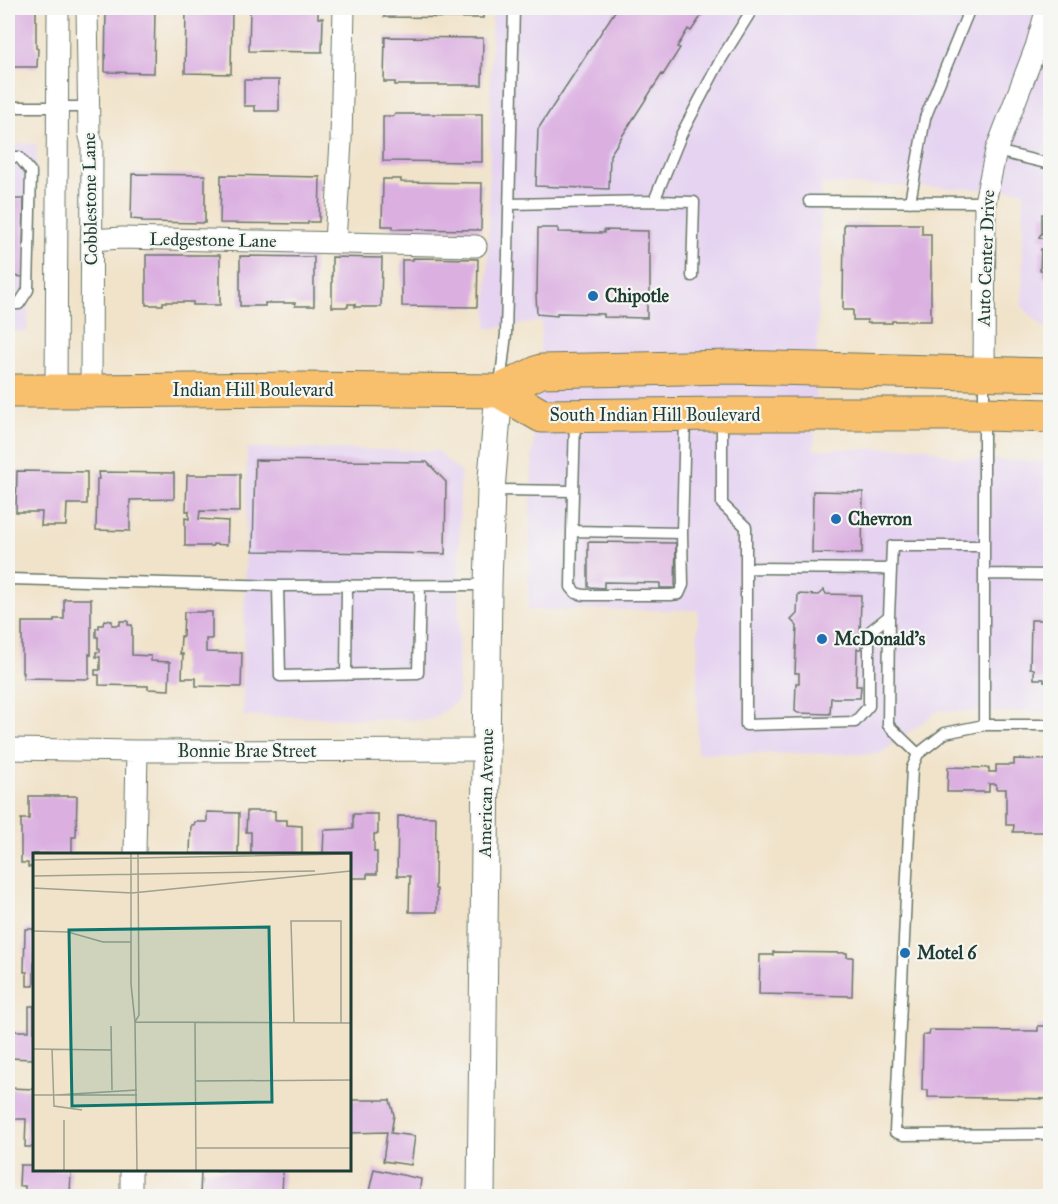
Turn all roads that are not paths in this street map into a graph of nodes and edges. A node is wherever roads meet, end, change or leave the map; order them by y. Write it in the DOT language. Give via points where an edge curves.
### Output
graph roads {
  1 [pos="58,8"];
  2 [pos="87,8"];
  3 [pos="344,8"];
  4 [pos="514,8"];
  5 [pos="753,8"];
  6 [pos="970,8"];
  7 [pos="1047,8"];
  8 [pos="8,107"];
  9 [pos="88,107"];
  10 [pos="58,108"];
  11 [pos="996,151"];
  12 [pos="8,157"];
  13 [pos="1050,164"];
  14 [pos="654,201"];
  15 [pos="809,201"];
  16 [pos="910,202"];
  17 [pos="985,202"];
  18 [pos="510,204"];
  19 [pos="91,240"];
  20 [pos="335,242"];
  21 [pos="476,246"];
  22 [pos="692,276"];
  23 [pos="8,304"];
  24 [pos="984,374"];
  25 [pos="1050,375"];
  26 [pos="8,391"];
  27 [pos="499,391"];
  28 [pos="56,392"];
  29 [pos="91,392"];
  30 [pos="722,414"];
  31 [pos="985,414"];
  32 [pos="685,415"];
  33 [pos="576,416"];
  34 [pos="1050,416"];
  35 [pos="491,490"];
  36 [pos="573,491"];
  37 [pos="572,531"];
  38 [pos="682,534"];
  39 [pos="984,546"];
  40 [pos="747,568"];
  41 [pos="891,569"];
  42 [pos="984,574"];
  43 [pos="1050,576"];
  44 [pos="8,579"];
  45 [pos="347,585"];
  46 [pos="488,585"];
  47 [pos="278,586"];
  48 [pos="420,586"];
  49 [pos="889,616"];
  50 [pos="346,675"];
  51 [pos="984,725"];
  52 [pos="1050,725"];
  53 [pos="8,749"];
  54 [pos="487,750"];
  55 [pos="137,751"];
  56 [pos="918,754"];
  57 [pos="135,853"];
  58 [pos="1050,1134"];
  59 [pos="131,1171"];
  60 [pos="131,1197"];
  61 [pos="481,1197"];
  1 -- 10 [label="street, Cobblestone Lane"];
  2 -- 9 [label="street, Cobblestone Lane"];
  3 -- 20 [label="street"];
  4 -- 18 [label="lane"];
  5 -- 14 [label="lane" via="681,135"];
  6 -- 16 [label="lane" via="925,118"];
  7 -- 11 [label="street, Auto Center Drive"];
  8 -- 10 [label="lane"];
  9 -- 10 [label="lane"];
  9 -- 19 [label="street, Cobblestone Lane" via="92,144"];
  10 -- 28 [label="street, Cobblestone Lane"];
  11 -- 13 [label="lane"];
  11 -- 17 [label="street, Auto Center Drive"];
  12 -- 23 [label="lane" via="19,157 31,172 28,290 19,304"];
  14 -- 18 [label="lane"];
  14 -- 22 [label="lane" via="694,202"];
  15 -- 16 [label="lane"];
  16 -- 17 [label="lane"];
  17 -- 24 [label="street, Auto Center Drive"];
  18 -- 27 [label="lane" via="506,334"];
  19 -- 20 [label="street, Ledgestone Lane"];
  19 -- 29 [label="street, Cobblestone Lane"];
  20 -- 21 [label="street, Ledgestone Lane"];
  24 -- 25 [label="main road"];
  24 -- 27 [label="main road" via="731,367 541,371"];
  24 -- 31 [label="lane"];
  26 -- 28 [label="main road, Indian Hill Boulevard"];
  27 -- 29 [label="main road, Indian Hill Boulevard"];
  27 -- 33 [label="main road, South Indian Hill Boulevard" via="542,416"];
  27 -- 35 [label="street, American Avenue"];
  28 -- 29 [label="main road, Indian Hill Boulevard"];
  30 -- 31 [label="main road, South Indian Hill Boulevard"];
  30 -- 32 [label="main road, South Indian Hill Boulevard"];
  30 -- 40 [label="lane" via="722,504 746,527"];
  31 -- 34 [label="main road, South Indian Hill Boulevard"];
  31 -- 39 [label="lane"];
  32 -- 33 [label="main road, South Indian Hill Boulevard"];
  32 -- 38 [label="lane"];
  33 -- 36 [label="lane"];
  35 -- 36 [label="lane"];
  35 -- 46 [label="street, American Avenue"];
  36 -- 37 [label="lane"];
  37 -- 38 [label="lane"];
  37 -- 38 [label="lane" via="571,587 584,595 679,594 683,585"];
  39 -- 41 [label="lane" via="892,546"];
  39 -- 42 [label="lane"];
  40 -- 41 [label="lane"];
  40 -- 49 [label="lane" via="746,725 855,722 869,706 869,632"];
  41 -- 49 [label="lane"];
  42 -- 43 [label="lane"];
  42 -- 51 [label="lane"];
  44 -- 47 [label="lane"];
  45 -- 47 [label="lane"];
  45 -- 48 [label="lane"];
  45 -- 50 [label="lane"];
  46 -- 48 [label="lane"];
  46 -- 54 [label="street, American Avenue"];
  47 -- 50 [label="lane" via="280,676"];
  48 -- 50 [label="lane" via="418,673"];
  49 -- 56 [label="lane" via="888,725"];
  51 -- 52 [label="lane"];
  51 -- 56 [label="lane" via="945,733"];
  53 -- 55 [label="street, Bonnie Brae Street"];
  54 -- 55 [label="street, Bonnie Brae Street"];
  54 -- 61 [label="street, American Avenue"];
  55 -- 57 [label="street"];
  56 -- 58 [label="lane" via="912,768 895,1132"];
  59 -- 60 [label="street"];
}
